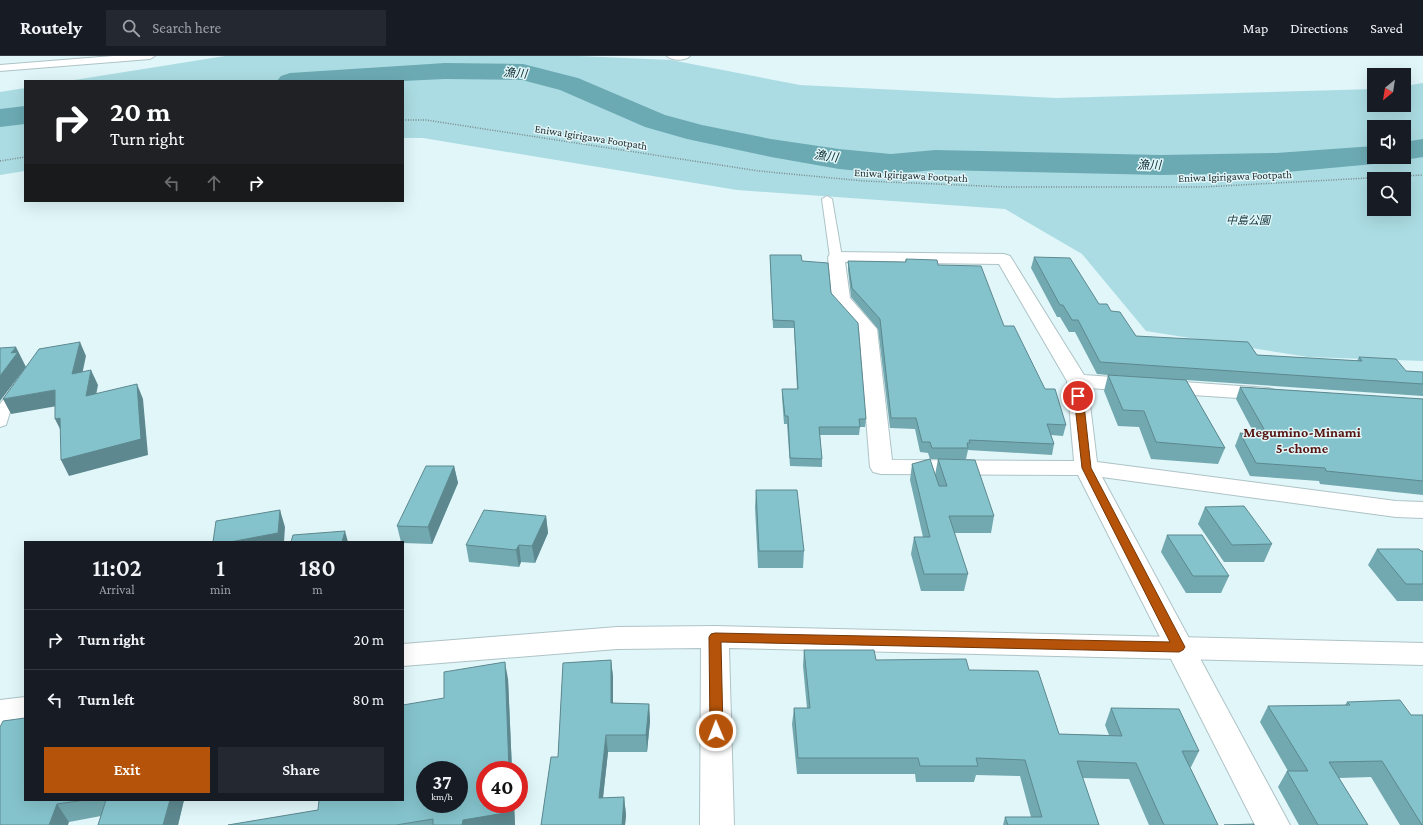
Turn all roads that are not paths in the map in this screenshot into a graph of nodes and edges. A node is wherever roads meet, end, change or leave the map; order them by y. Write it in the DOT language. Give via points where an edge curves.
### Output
graph roads {
  1 [pos="150,56"];
  2 [pos="672,56"];
  3 [pos="685,56"];
  4 [pos="135,57"];
  5 [pos="0,68"];
  6 [pos="828,199"];
  7 [pos="836,257"];
  8 [pos="25,380"];
  9 [pos="1077,381"];
  10 [pos="1289,395"];
  11 [pos="0,422"];
  12 [pos="1086,468"];
  13 [pos="1423,510"];
  14 [pos="715,637"];
  15 [pos="1179,647"];
  16 [pos="1423,654"];
  17 [pos="404,655"];
  18 [pos="24,710"];
  19 [pos="0,714"];
  20 [pos="717,825"];
  21 [pos="1273,825"];
  1 -- 4 [label="street"];
  2 -- 3 [label="street"];
  4 -- 5 [label="street"];
  6 -- 7 [label="lane"];
  7 -- 9 [label="street" via="1004,259"];
  7 -- 12 [label="street" via="841,299 868,329 881,467"];
  8 -- 11 [label="lane" via="2,412"];
  9 -- 10 [label="street"];
  9 -- 12 [label="street"];
  12 -- 13 [label="street" via="1396,509"];
  12 -- 15 [label="street"];
  14 -- 15 [label="street"];
  14 -- 17 [label="street" via="617,638"];
  14 -- 20 [label="street"];
  15 -- 16 [label="street"];
  15 -- 21 [label="street"];
  18 -- 19 [label="street"];
}
